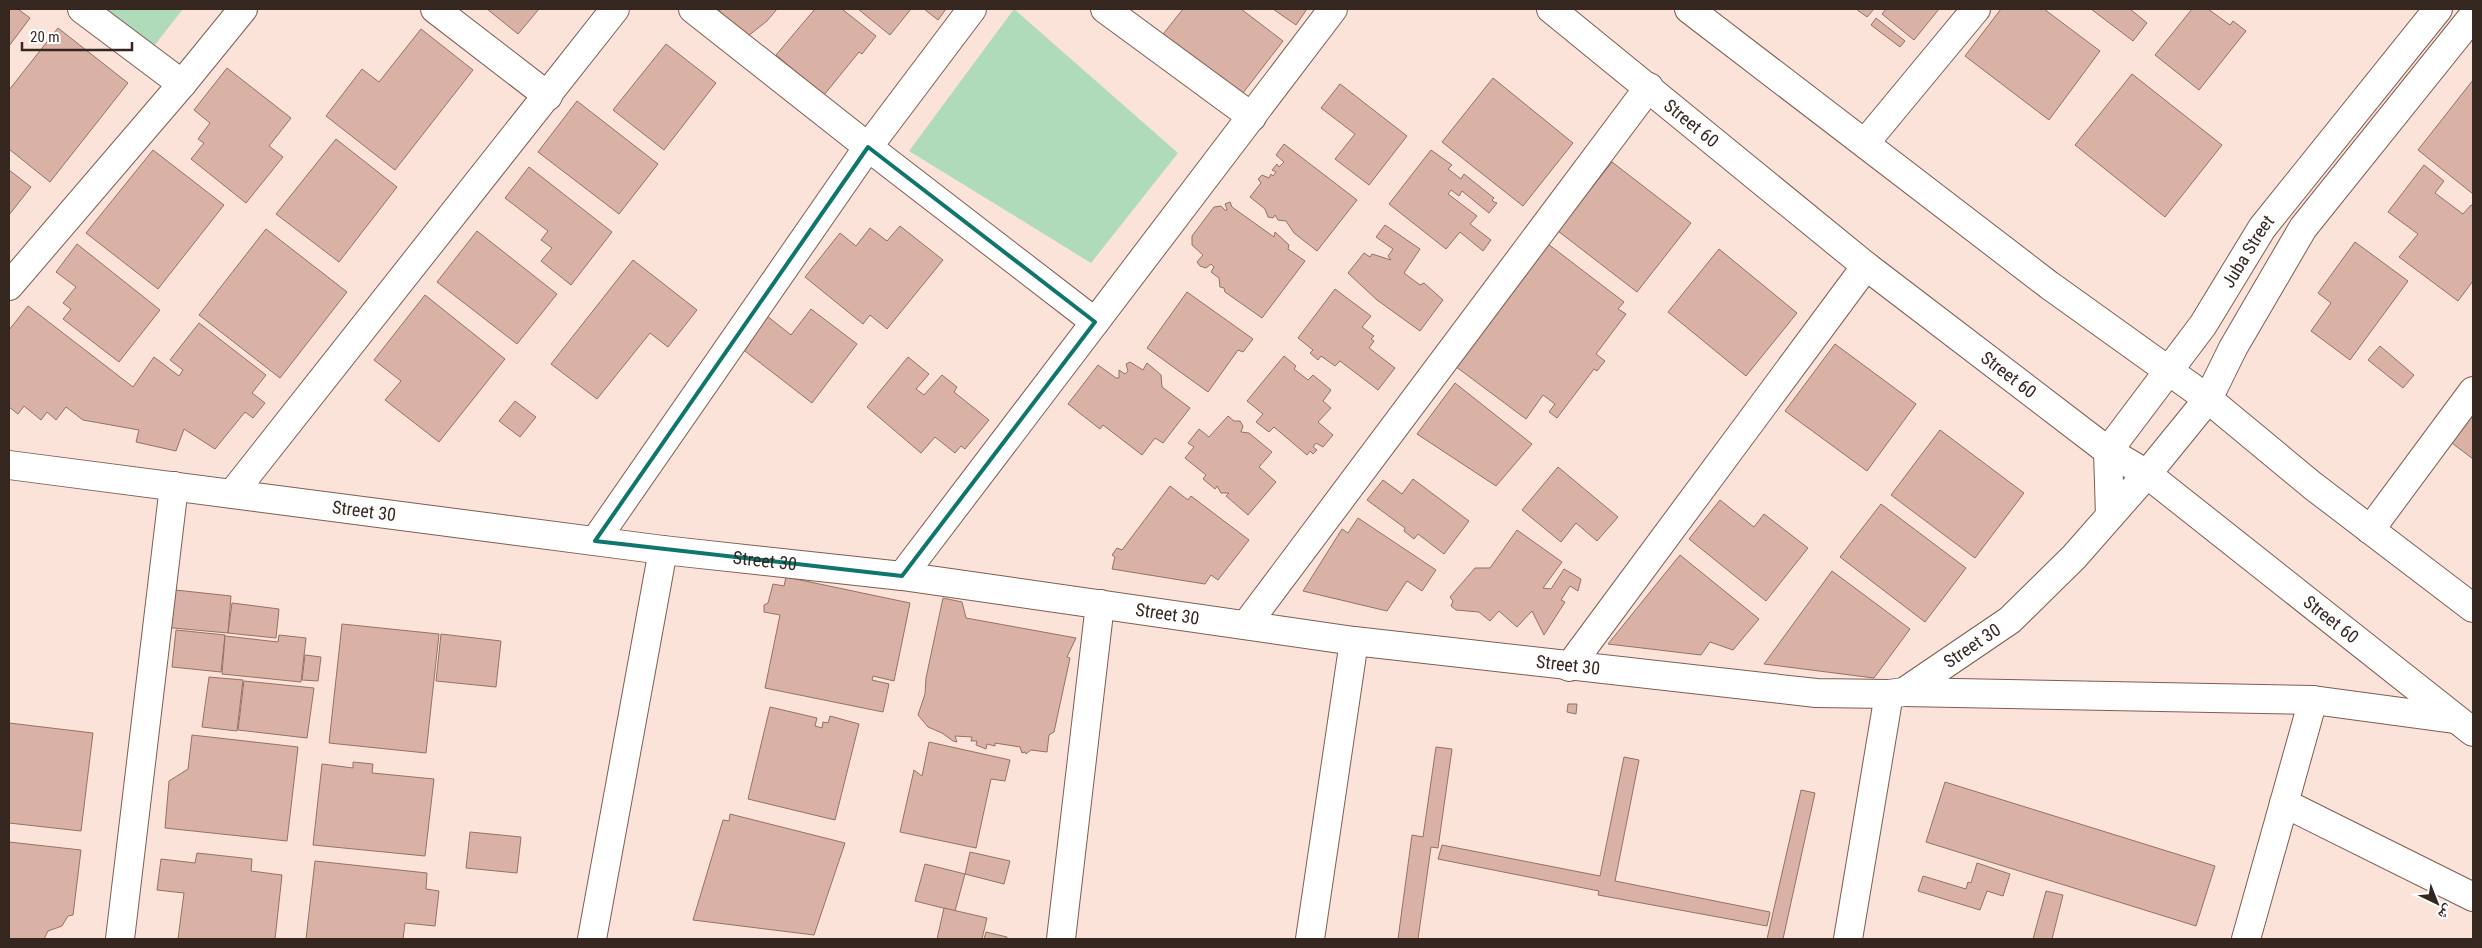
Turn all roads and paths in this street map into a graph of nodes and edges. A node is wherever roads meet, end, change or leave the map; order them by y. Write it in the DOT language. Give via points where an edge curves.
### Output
graph roads {
  1 [pos="82,9"];
  2 [pos="243,9"];
  3 [pos="435,9"];
  4 [pos="615,9"];
  5 [pos="693,9"];
  6 [pos="972,9"];
  7 [pos="1105,9"];
  8 [pos="1333,9"];
  9 [pos="1551,9"];
  10 [pos="1689,9"];
  11 [pos="1976,9"];
  12 [pos="2438,9"];
  13 [pos="2473,16"];
  14 [pos="182,84"];
  15 [pos="1649,87"];
  16 [pos="548,96"];
  17 [pos="1252,117"];
  18 [pos="1865,143"];
  19 [pos="868,147"];
  20 [pos="1866,266"];
  21 [pos="9,286"];
  22 [pos="1095,322"];
  23 [pos="2170,372"];
  24 [pos="2473,391"];
  25 [pos="2208,399"];
  26 [pos="2108,451"];
  27 [pos="9,465"];
  28 [pos="2146,474"];
  29 [pos="174,486"];
  30 [pos="232,494"];
  31 [pos="2110,516"];
  32 [pos="2370,530"];
  33 [pos="595,541"];
  34 [pos="663,550"];
  35 [pos="902,576"];
  36 [pos="1100,604"];
  37 [pos="2473,608"];
  38 [pos="1246,625"];
  39 [pos="1354,641"];
  40 [pos="1569,667"];
  41 [pos="1897,693"];
  42 [pos="2313,700"];
  43 [pos="2464,726"];
  44 [pos="2284,803"];
  45 [pos="2473,897"];
  46 [pos="120,939"];
  47 [pos="592,939"];
  48 [pos="1061,939"];
  49 [pos="1310,939"];
  50 [pos="1848,939"];
  51 [pos="2246,939"];
  1 -- 14 [label="street"];
  2 -- 14 [label="street"];
  3 -- 16 [label="street"];
  4 -- 16 [label="street"];
  5 -- 19 [label="street"];
  6 -- 19 [label="street"];
  7 -- 17 [label="street"];
  8 -- 17 [label="street"];
  9 -- 15 [label="street, Street 60"];
  10 -- 18 [label="street"];
  11 -- 18 [label="street"];
  12 -- 23 [label="street, Juba Street" via="2262,228 2203,325"];
  13 -- 25 [label="street, Juba Street" via="2303,228 2233,348"];
  14 -- 21 [label="street"];
  15 -- 20 [label="street, Street 60"];
  15 -- 38 [label="street"];
  16 -- 30 [label="street"];
  17 -- 22 [label="street"];
  18 -- 23 [label="street" via="2049,285"];
  19 -- 22 [label="street"];
  19 -- 33 [label="street"];
  20 -- 26 [label="street, Street 60"];
  20 -- 40 [label="street"];
  22 -- 35 [label="street"];
  23 -- 25 [label="street"];
  23 -- 26 [label="street, Juba Street"];
  24 -- 32 [label="street"];
  25 -- 28 [label="street, Street 30"];
  25 -- 32 [label="street"];
  26 -- 28 [label="street, Street 60"];
  26 -- 31 [label="street"];
  27 -- 29 [label="street, Street 30"];
  28 -- 31 [label="street, Street 30"];
  28 -- 43 [label="street, Street 60"];
  29 -- 30 [label="street, Street 30"];
  29 -- 46 [label="street"];
  30 -- 33 [label="street, Street 30"];
  31 -- 41 [label="street, Street 30" via="2074,558 2010,620"];
  32 -- 37 [label="street"];
  33 -- 34 [label="street, Street 30"];
  34 -- 35 [label="street, Street 30"];
  34 -- 47 [label="street"];
  35 -- 36 [label="street, Street 30"];
  36 -- 38 [label="street, Street 30"];
  36 -- 48 [label="street"];
  38 -- 39 [label="street, Street 30"];
  39 -- 40 [label="street, Street 30"];
  39 -- 49 [label="street"];
  40 -- 41 [label="street, Street 30" via="1816,693"];
  41 -- 42 [label="street"];
  41 -- 50 [label="street"];
  42 -- 43 [label="street"];
  42 -- 44 [label="street"];
  44 -- 45 [label="street"];
  44 -- 51 [label="street"];
}
